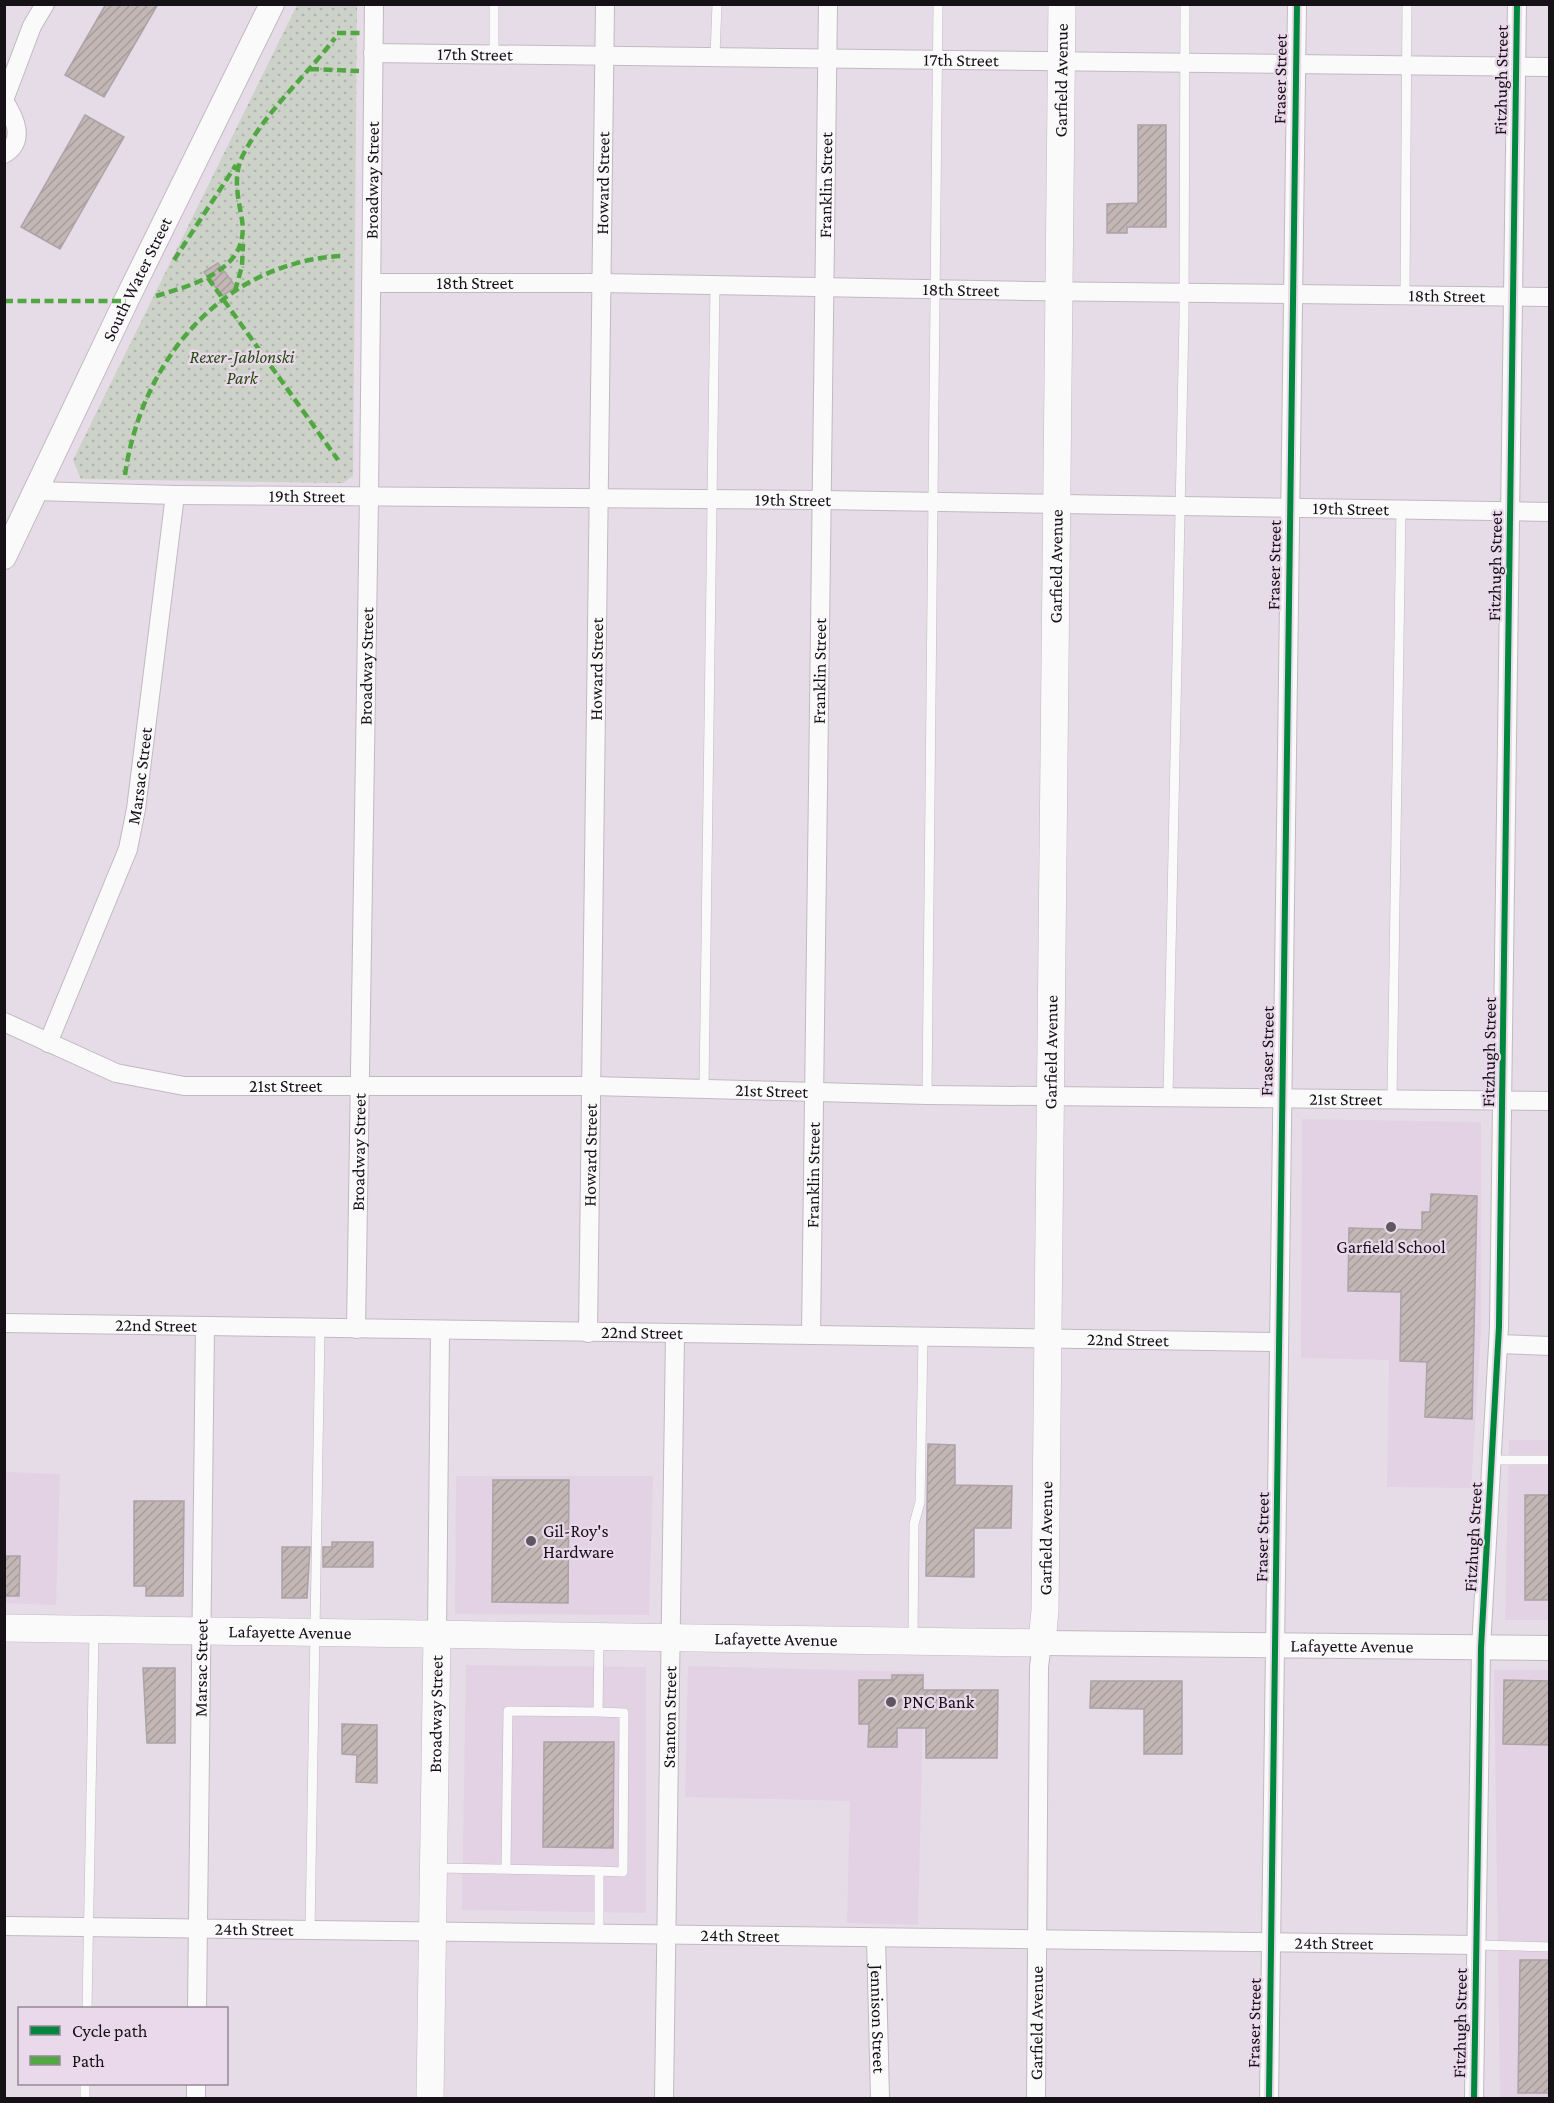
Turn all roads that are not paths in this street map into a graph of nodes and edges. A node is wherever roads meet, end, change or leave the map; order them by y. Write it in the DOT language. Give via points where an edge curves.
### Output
graph roads {
  1 [pos="45,4"];
  2 [pos="272,4"];
  3 [pos="374,4"];
  4 [pos="494,4"];
  5 [pos="605,4"];
  6 [pos="717,4"];
  7 [pos="828,4"];
  8 [pos="938,4"];
  9 [pos="1062,4"];
  10 [pos="1185,4"];
  11 [pos="1297,4"];
  12 [pos="1407,4"];
  13 [pos="1517,4"];
  14 [pos="373,53"];
  15 [pos="494,54"];
  16 [pos="605,54"];
  17 [pos="715,57"];
  18 [pos="827,58"];
  19 [pos="936,58"];
  20 [pos="1061,59"];
  21 [pos="1184,62"];
  22 [pos="1296,63"];
  23 [pos="1406,65"];
  24 [pos="1515,67"];
  25 [pos="1550,67"];
  26 [pos="4,100"];
  27 [pos="4,154"];
  28 [pos="371,283"];
  29 [pos="602,283"];
  30 [pos="715,285"];
  31 [pos="826,287"];
  32 [pos="936,289"];
  33 [pos="1059,292"];
  34 [pos="1184,292"];
  35 [pos="1292,292"];
  36 [pos="1405,294"];
  37 [pos="1513,296"];
  38 [pos="1550,297"];
  39 [pos="35,491"];
  40 [pos="175,495"];
  41 [pos="369,497"];
  42 [pos="600,498"];
  43 [pos="711,499"];
  44 [pos="822,500"];
  45 [pos="933,502"];
  46 [pos="1058,504"];
  47 [pos="1181,506"];
  48 [pos="1290,507"];
  49 [pos="1401,509"];
  50 [pos="1511,511"];
  51 [pos="1550,512"];
  52 [pos="4,557"];
  53 [pos="4,1022"];
  54 [pos="48,1043"];
  55 [pos="359,1085"];
  56 [pos="592,1086"];
  57 [pos="704,1089"];
  58 [pos="814,1092"];
  59 [pos="927,1095"];
  60 [pos="1282,1096"];
  61 [pos="1050,1097"];
  62 [pos="1168,1097"];
  63 [pos="1392,1099"];
  64 [pos="1503,1101"];
  65 [pos="1550,1101"];
  66 [pos="4,1323"];
  67 [pos="205,1327"];
  68 [pos="320,1329"];
  69 [pos="356,1329"];
  70 [pos="440,1331"];
  71 [pos="588,1333"];
  72 [pos="675,1335"];
  73 [pos="811,1335"];
  74 [pos="923,1337"];
  75 [pos="1046,1338"];
  76 [pos="1280,1342"];
  77 [pos="1499,1344"];
  78 [pos="1550,1346"];
  79 [pos="1492,1460"];
  80 [pos="1550,1460"];
  81 [pos="4,1628"];
  82 [pos="94,1629"];
  83 [pos="203,1630"];
  84 [pos="316,1632"];
  85 [pos="437,1634"];
  86 [pos="599,1636"];
  87 [pos="670,1636"];
  88 [pos="914,1642"];
  89 [pos="1042,1643"];
  90 [pos="1275,1644"];
  91 [pos="1481,1648"];
  92 [pos="1550,1648"];
  93 [pos="598,1712"];
  94 [pos="434,1868"];
  95 [pos="506,1869"];
  96 [pos="599,1871"];
  97 [pos="4,1926"];
  98 [pos="89,1927"];
  99 [pos="198,1928"];
  100 [pos="310,1931"];
  101 [pos="432,1932"];
  102 [pos="599,1933"];
  103 [pos="666,1935"];
  104 [pos="876,1938"];
  105 [pos="1036,1938"];
  106 [pos="1270,1943"];
  107 [pos="1477,1945"];
  108 [pos="1550,1947"];
  109 [pos="87,2007"];
  110 [pos="197,2007"];
  111 [pos="430,2098"];
  112 [pos="664,2098"];
  113 [pos="879,2098"];
  114 [pos="1036,2098"];
  115 [pos="1269,2098"];
  116 [pos="1474,2098"];
  1 -- 26 [label="street" via="32,26"];
  2 -- 39 [label="street, South Water Street"];
  3 -- 14 [label="street, Broadway Street"];
  4 -- 15 [label="lane"];
  5 -- 16 [label="street, Howard Street"];
  6 -- 17 [label="lane"];
  7 -- 18 [label="street, Franklin Street"];
  8 -- 19 [label="lane"];
  9 -- 20 [label="main road, Garfield Avenue"];
  10 -- 21 [label="lane"];
  11 -- 22 [label="street, Fraser Street"];
  12 -- 23 [label="lane"];
  13 -- 24 [label="street, Fitzhugh Street"];
  14 -- 15 [label="street, 17th Street"];
  14 -- 28 [label="street, Broadway Street"];
  15 -- 16 [label="street, 17th Street"];
  16 -- 17 [label="street, 17th Street"];
  16 -- 29 [label="street, Howard Street"];
  17 -- 18 [label="street, 17th Street"];
  18 -- 19 [label="street, 17th Street"];
  18 -- 31 [label="street, Franklin Street"];
  19 -- 20 [label="street, 17th Street"];
  19 -- 32 [label="lane"];
  20 -- 21 [label="street, 17th Street"];
  20 -- 33 [label="main road, Garfield Avenue"];
  21 -- 22 [label="street, 17th Street"];
  21 -- 34 [label="lane"];
  22 -- 23 [label="street, 17th Street"];
  22 -- 35 [label="street, Fraser Street"];
  23 -- 24 [label="street, 17th Street"];
  23 -- 36 [label="lane"];
  24 -- 25 [label="street, 17th Street"];
  24 -- 37 [label="street, Fitzhugh Street"];
  26 -- 27 [label="street" via="15,117 17,130 16,141"];
  28 -- 29 [label="street, 18th Street"];
  28 -- 41 [label="street, Broadway Street"];
  29 -- 30 [label="street, 18th Street"];
  29 -- 42 [label="street, Howard Street"];
  30 -- 31 [label="street, 18th Street"];
  30 -- 43 [label="lane"];
  31 -- 32 [label="street, 18th Street"];
  31 -- 44 [label="street, Franklin Street"];
  32 -- 33 [label="street, 18th Street"];
  32 -- 45 [label="lane"];
  33 -- 34 [label="street, 18th Street"];
  33 -- 46 [label="main road, Garfield Avenue"];
  34 -- 35 [label="street, 18th Street"];
  34 -- 47 [label="lane"];
  35 -- 36 [label="street, 18th Street"];
  35 -- 48 [label="street, Fraser Street"];
  36 -- 37 [label="street, 18th Street"];
  37 -- 38 [label="street, 18th Street"];
  37 -- 50 [label="street, Fitzhugh Street"];
  39 -- 40 [label="street, 19th Street"];
  39 -- 52 [label="street, South Water Street"];
  40 -- 41 [label="street, 19th Street"];
  40 -- 54 [label="street, Marsac Street" via="128,849"];
  41 -- 42 [label="street, 19th Street"];
  41 -- 55 [label="street, Broadway Street"];
  42 -- 43 [label="street, 19th Street"];
  42 -- 56 [label="street, Howard Street"];
  43 -- 44 [label="street, 19th Street"];
  43 -- 57 [label="lane"];
  44 -- 45 [label="street, 19th Street"];
  44 -- 58 [label="street, Franklin Street"];
  45 -- 46 [label="street, 19th Street"];
  45 -- 59 [label="lane"];
  46 -- 47 [label="street, 19th Street"];
  46 -- 61 [label="main road, Garfield Avenue"];
  47 -- 48 [label="street, 19th Street"];
  47 -- 62 [label="lane"];
  48 -- 49 [label="street, 19th Street"];
  48 -- 60 [label="street, Fraser Street"];
  49 -- 50 [label="street, 19th Street"];
  49 -- 63 [label="lane"];
  50 -- 51 [label="street, 19th Street"];
  50 -- 64 [label="street, Fitzhugh Street"];
  53 -- 54 [label="street, 21st Street"];
  54 -- 55 [label="street, 21st Street" via="116,1073 150,1082 184,1086"];
  55 -- 56 [label="street, 21st Street"];
  55 -- 69 [label="street, Broadway Street"];
  56 -- 57 [label="street, 21st Street"];
  56 -- 71 [label="street, Howard Street"];
  57 -- 58 [label="street, 21st Street"];
  58 -- 59 [label="street, 21st Street"];
  58 -- 73 [label="street, Franklin Street"];
  59 -- 61 [label="street, 21st Street"];
  60 -- 62 [label="street, 21st Street"];
  60 -- 63 [label="street, 21st Street"];
  60 -- 76 [label="street, Fraser Street"];
  61 -- 62 [label="street, 21st Street"];
  61 -- 75 [label="main road, Garfield Avenue"];
  63 -- 64 [label="street, 21st Street"];
  64 -- 65 [label="street, 21st Street"];
  64 -- 77 [label="street, Fitzhugh Street"];
  66 -- 67 [label="street, 22nd Street"];
  67 -- 68 [label="street, 22nd Street"];
  67 -- 83 [label="street, Marsac Street"];
  68 -- 69 [label="street, 22nd Street"];
  68 -- 84 [label="lane"];
  69 -- 70 [label="street, 22nd Street"];
  70 -- 71 [label="street, 22nd Street"];
  70 -- 85 [label="street, Broadway Street"];
  71 -- 72 [label="street, 22nd Street"];
  72 -- 73 [label="street, 22nd Street"];
  72 -- 87 [label="street, Stanton Street"];
  73 -- 74 [label="street, 22nd Street"];
  74 -- 75 [label="street, 22nd Street"];
  74 -- 88 [label="lane" via="920,1502 914,1524"];
  75 -- 76 [label="street, 22nd Street"];
  75 -- 89 [label="main road, Garfield Avenue"];
  76 -- 90 [label="street, Fraser Street"];
  77 -- 78 [label="street"];
  77 -- 79 [label="street, Fitzhugh Street"];
  79 -- 80 [label="lane"];
  79 -- 91 [label="street, Fitzhugh Street"];
  81 -- 82 [label="main road, Lafayette Avenue"];
  82 -- 83 [label="main road, Lafayette Avenue"];
  82 -- 98 [label="lane"];
  83 -- 84 [label="main road, Lafayette Avenue"];
  83 -- 99 [label="street, Marsac Street"];
  84 -- 85 [label="main road, Lafayette Avenue"];
  84 -- 100 [label="lane"];
  85 -- 86 [label="main road, Lafayette Avenue"];
  85 -- 94 [label="main road, Broadway Street"];
  86 -- 87 [label="main road, Lafayette Avenue"];
  86 -- 93 [label="lane"];
  87 -- 88 [label="main road, Lafayette Avenue"];
  87 -- 103 [label="street, Stanton Street"];
  88 -- 89 [label="main road, Lafayette Avenue"];
  89 -- 90 [label="street, Lafayette Avenue"];
  89 -- 105 [label="street, Garfield Avenue"];
  90 -- 91 [label="street, Lafayette Avenue"];
  90 -- 106 [label="street, Fraser Street"];
  91 -- 92 [label="street, Lafayette Avenue"];
  91 -- 107 [label="street, Fitzhugh Street"];
  93 -- 95 [label="lane" via="508,1711"];
  93 -- 96 [label="lane" via="624,1713 623,1872"];
  94 -- 95 [label="lane"];
  94 -- 101 [label="main road, Broadway Street"];
  95 -- 96 [label="lane"];
  96 -- 102 [label="lane"];
  97 -- 98 [label="street, 24th Street"];
  98 -- 99 [label="street, 24th Street"];
  98 -- 109 [label="lane"];
  99 -- 100 [label="street, 24th Street"];
  99 -- 110 [label="street, Marsac Street"];
  100 -- 101 [label="street, 24th Street"];
  101 -- 102 [label="street, 24th Street"];
  101 -- 111 [label="main road, Broadway Street"];
  102 -- 103 [label="street, 24th Street"];
  103 -- 104 [label="street, 24th Street"];
  103 -- 112 [label="street, Stanton Street"];
  104 -- 105 [label="street, 24th Street"];
  104 -- 113 [label="street, Jennison Street"];
  105 -- 106 [label="street, 24th Street"];
  105 -- 114 [label="street, Garfield Avenue"];
  106 -- 107 [label="street, 24th Street"];
  106 -- 115 [label="street, Fraser Street"];
  107 -- 108 [label="lane"];
  107 -- 116 [label="street, Fitzhugh Street"];
}
